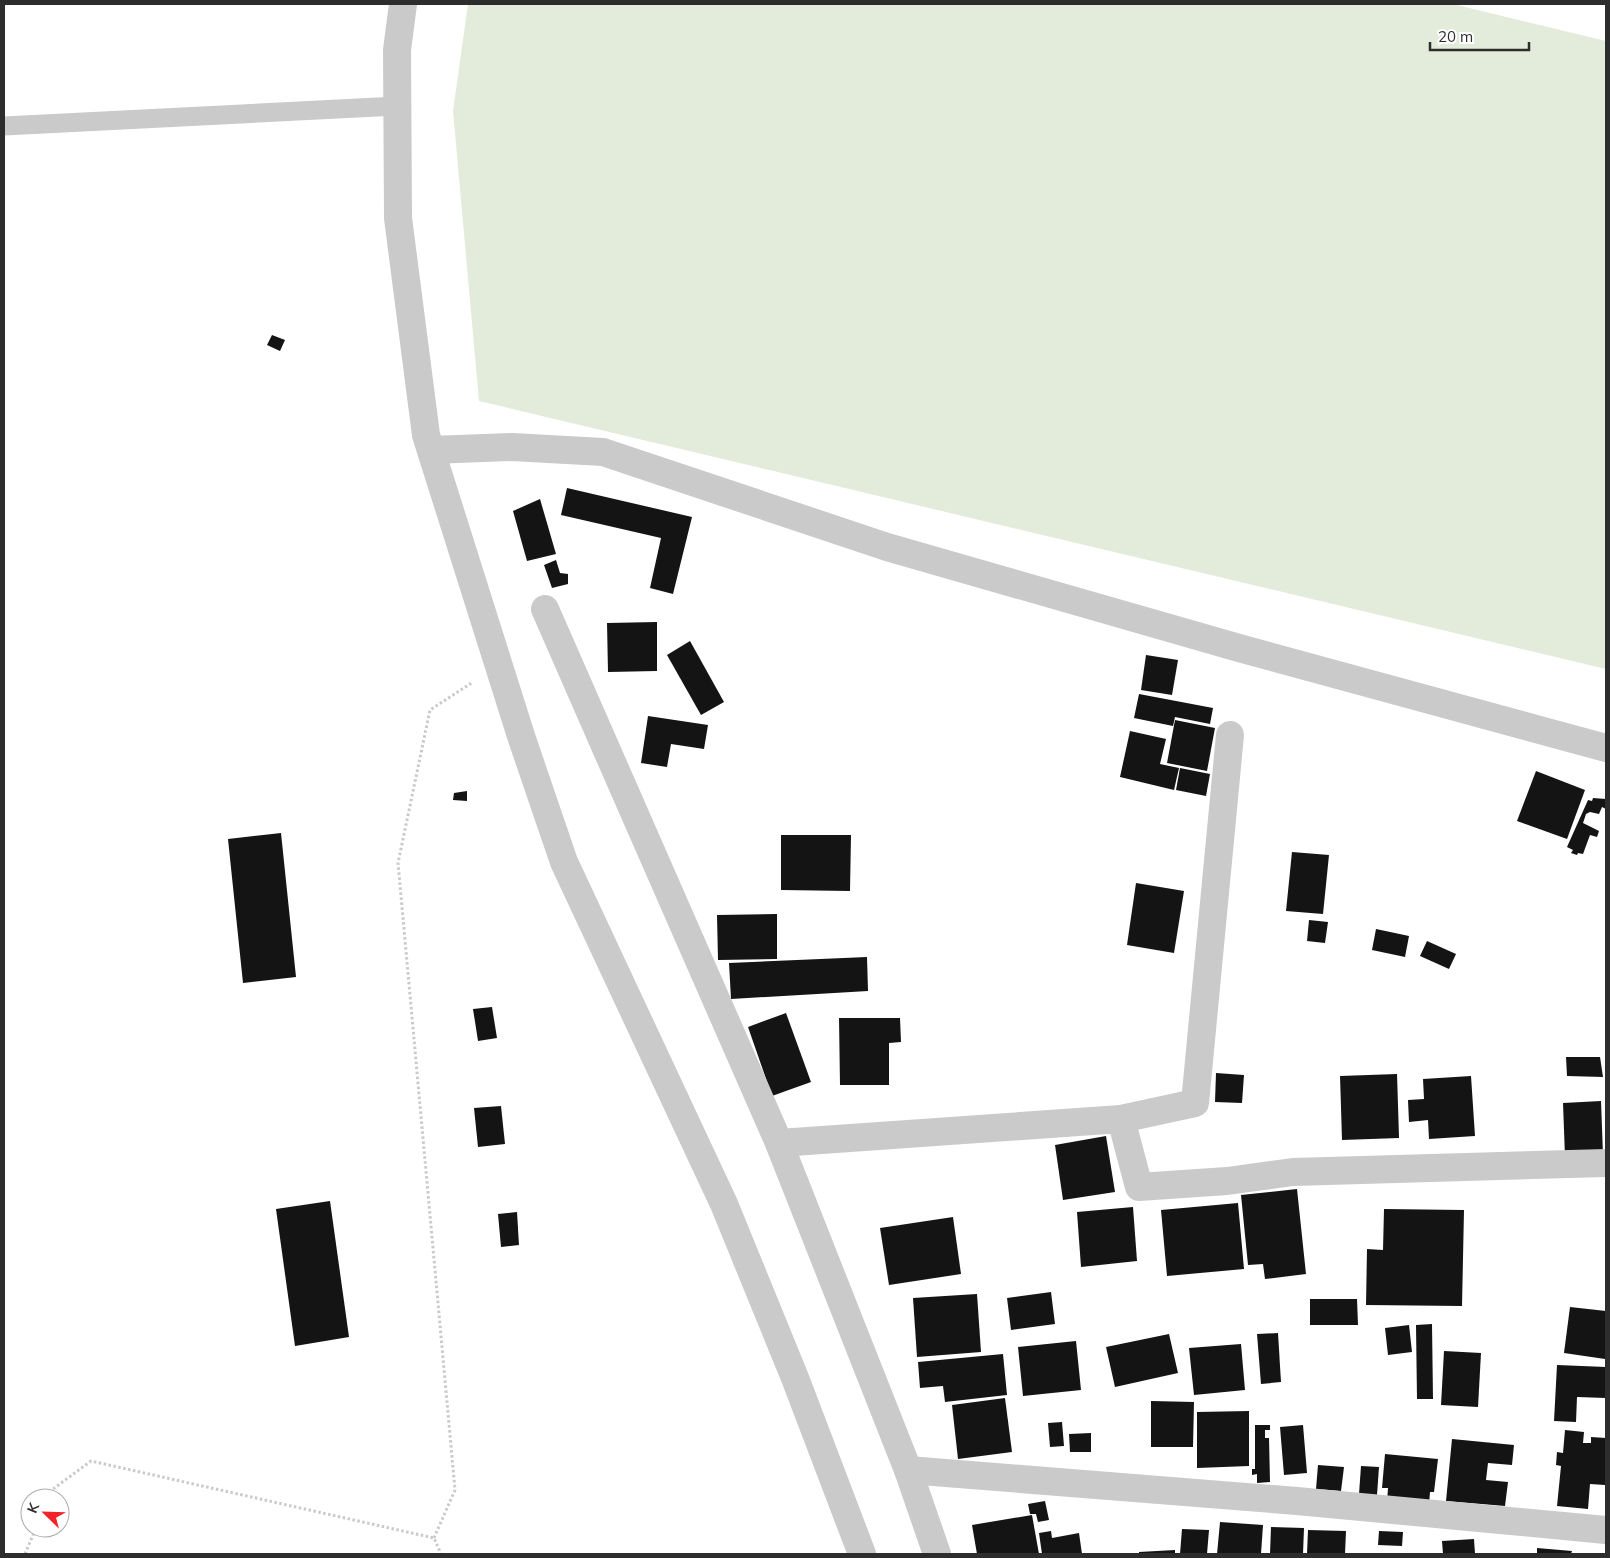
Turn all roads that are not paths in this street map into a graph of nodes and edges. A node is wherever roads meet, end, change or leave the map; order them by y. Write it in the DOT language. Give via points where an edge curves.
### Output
graph roads {
  1 [pos="402,4"];
  2 [pos="397,106"];
  3 [pos="4,126"];
  4 [pos="431,450"];
  5 [pos="545,609"];
  6 [pos="1230,736"];
  7 [pos="1606,748"];
  8 [pos="1122,1119"];
  9 [pos="779,1143"];
  10 [pos="1606,1163"];
  11 [pos="908,1470"];
  12 [pos="1606,1530"];
  13 [pos="862,1554"];
  14 [pos="937,1554"];
  1 -- 2 [label="street" via="397,50"];
  2 -- 3 [label="lane"];
  2 -- 4 [label="street" via="398,218 426,435"];
  4 -- 7 [label="street" via="512,447 603,452 887,547"];
  4 -- 13 [label="street" via="564,862 724,1204"];
  5 -- 9 [label="street"];
  6 -- 8 [label="street" via="1195,1103"];
  8 -- 9 [label="street"];
  8 -- 10 [label="street" via="1139,1187 1227,1181 1293,1172"];
  9 -- 11 [label="street"];
  11 -- 12 [label="street"];
  11 -- 14 [label="street"];
}
